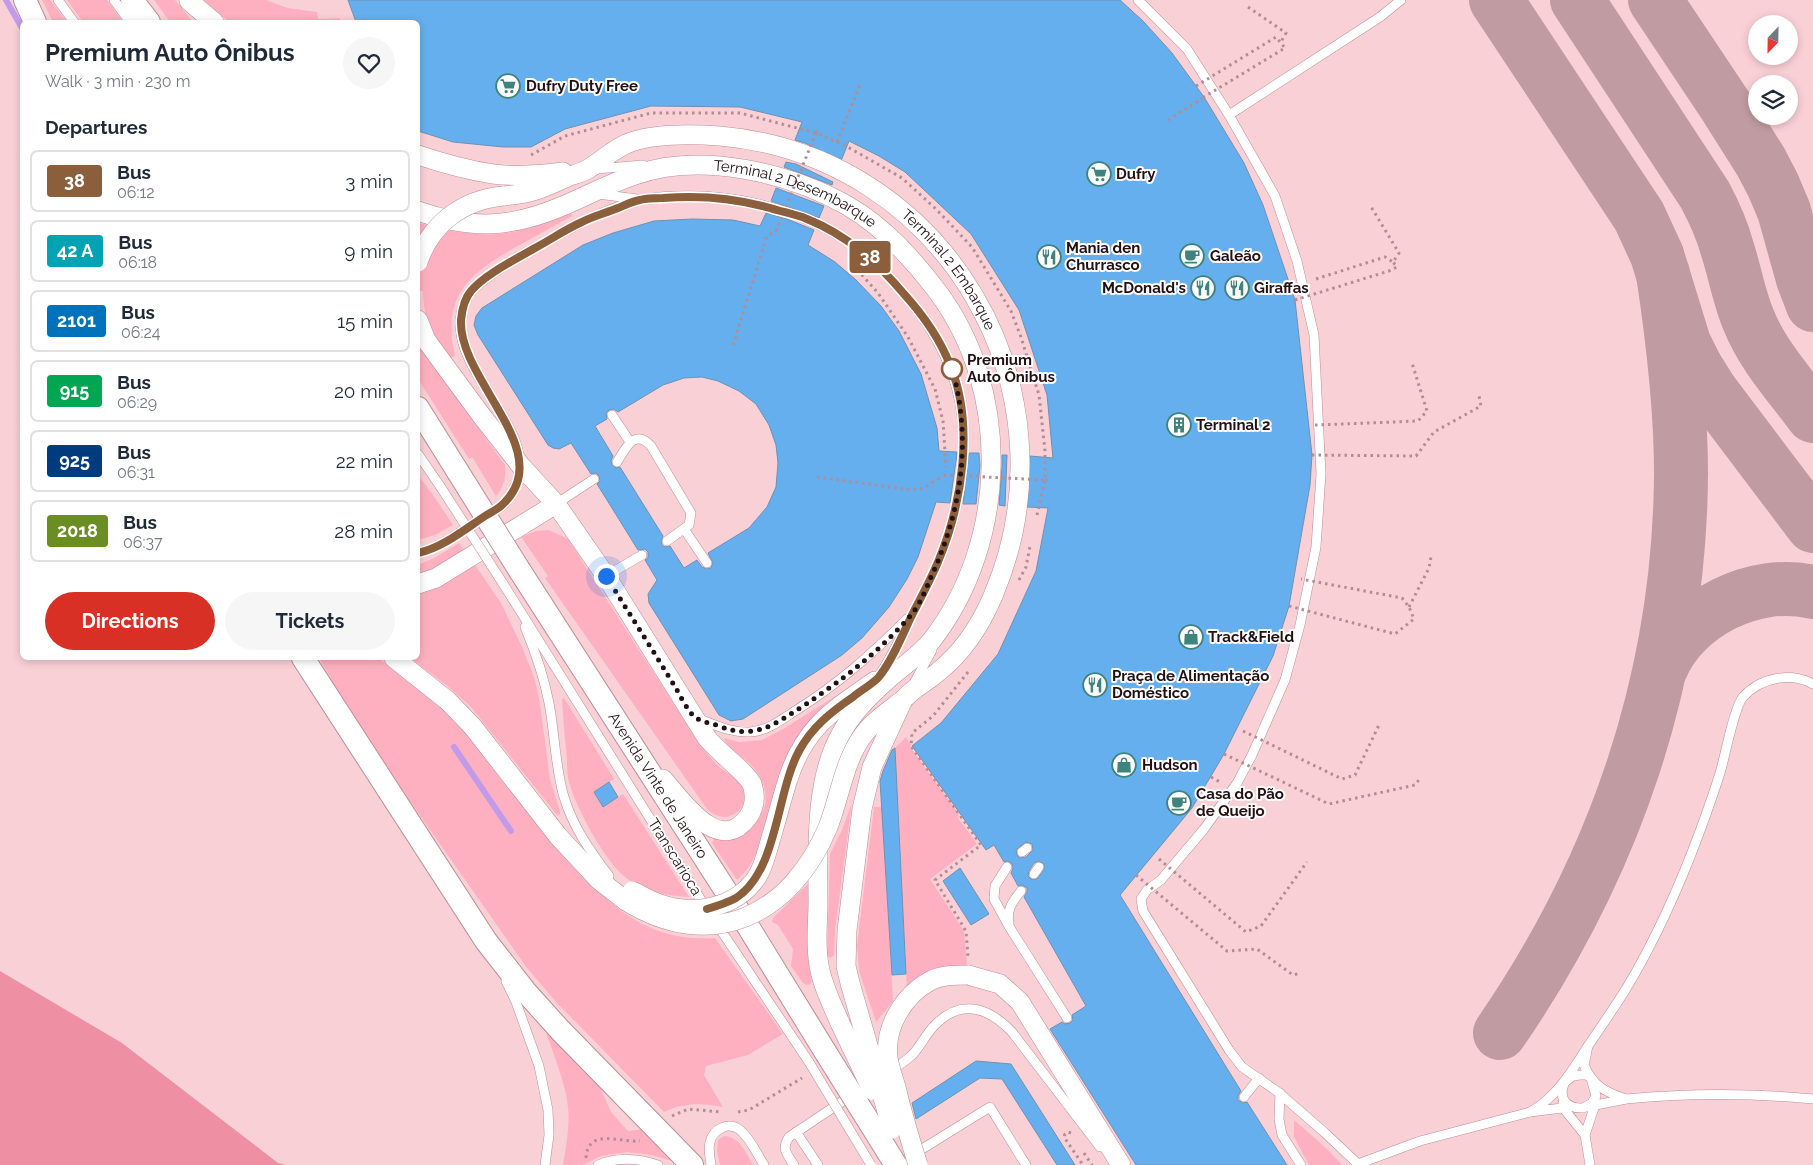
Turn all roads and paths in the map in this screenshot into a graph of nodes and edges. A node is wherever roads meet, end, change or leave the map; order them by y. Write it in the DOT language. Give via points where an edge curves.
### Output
graph roads {
  1 [pos="25,0"];
  2 [pos="58,0"];
  3 [pos="114,0"];
  4 [pos="132,0"];
  5 [pos="1138,0"];
  6 [pos="1401,0"];
  7 [pos="188,1"];
  8 [pos="1248,7"];
  9 [pos="34,20"];
  10 [pos="73,20"];
  11 [pos="129,20"];
  12 [pos="147,20"];
  13 [pos="204,20"];
  14 [pos="212,20"];
  15 [pos="1281,42"];
  16 [pos="861,82"];
  17 [pos="1196,86"];
  18 [pos="1229,115"];
  19 [pos="1168,120"];
  20 [pos="819,127"];
  21 [pos="837,142"];
  22 [pos="807,155"];
  23 [pos="420,156"];
  24 [pos="586,170"];
  25 [pos="797,178"];
  26 [pos="593,193"];
  27 [pos="640,200"];
  28 [pos="1370,204"];
  29 [pos="420,212"];
  30 [pos="420,256"];
  31 [pos="849,262"];
  32 [pos="1393,262"];
  33 [pos="1313,280"];
  34 [pos="1295,300"];
  35 [pos="420,325"];
  36 [pos="733,345"];
  37 [pos="1412,363"];
  38 [pos="1479,396"];
  39 [pos="420,411"];
  40 [pos="612,415"];
  41 [pos="1315,425"];
  42 [pos="630,442"];
  43 [pos="1312,455"];
  44 [pos="420,457"];
  45 [pos="617,462"];
  46 [pos="521,466"];
  47 [pos="946,475"];
  48 [pos="817,477"];
  49 [pos="996,477"];
  50 [pos="594,479"];
  51 [pos="1021,479"];
  52 [pos="1045,480"];
  53 [pos="1052,480"];
  54 [pos="556,504"];
  55 [pos="1035,522"];
  56 [pos="684,528"];
  57 [pos="1031,539"];
  58 [pos="666,541"];
  59 [pos="420,553"];
  60 [pos="642,555"];
  61 [pos="1431,557"];
  62 [pos="707,562"];
  63 [pos="606,576"];
  64 [pos="1301,579"];
  65 [pos="420,583"];
  66 [pos="1017,585"];
  67 [pos="513,599"];
  68 [pos="1289,606"];
  69 [pos="1409,607"];
  70 [pos="913,612"];
  71 [pos="304,660"];
  72 [pos="397,660"];
  73 [pos="906,664"];
  74 [pos="970,671"];
  75 [pos="877,679"];
  76 [pos="1813,684"];
  77 [pos="907,696"];
  78 [pos="694,717"];
  79 [pos="1379,725"];
  80 [pos="1243,731"];
  81 [pos="628,738"];
  82 [pos="1224,754"];
  83 [pos="1211,777"];
  84 [pos="1422,777"];
  85 [pos="1215,788"];
  86 [pos="558,836"];
  87 [pos="1165,852"];
  88 [pos="1307,862"];
  89 [pos="1007,868"];
  90 [pos="1136,875"];
  91 [pos="609,876"];
  92 [pos="1021,891"];
  93 [pos="629,896"];
  94 [pos="1010,928"];
  95 [pos="486,941"];
  96 [pos="969,965"];
  97 [pos="1301,973"];
  98 [pos="1067,1018"];
  99 [pos="1588,1046"];
  100 [pos="817,1058"];
  101 [pos="803,1078"];
  102 [pos="1259,1078"];
  103 [pos="1591,1078"];
  104 [pos="1565,1082"];
  105 [pos="1280,1093"];
  106 [pos="1244,1097"];
  107 [pos="1626,1099"];
  108 [pos="1813,1099"];
  109 [pos="1596,1100"];
  110 [pos="1566,1105"];
  111 [pos="1530,1112"];
  112 [pos="727,1113"];
  113 [pos="732,1113"];
  114 [pos="892,1129"];
  115 [pos="658,1130"];
  116 [pos="796,1132"];
  117 [pos="1586,1135"];
  118 [pos="1076,1141"];
  119 [pos="1082,1149"];
  120 [pos="545,1165"];
  121 [pos="588,1165"];
  122 [pos="598,1165"];
  123 [pos="658,1165"];
  124 [pos="692,1165"];
  125 [pos="711,1165"];
  126 [pos="764,1165"];
  127 [pos="794,1165"];
  128 [pos="818,1165"];
  129 [pos="871,1165"];
  130 [pos="896,1165"];
  131 [pos="913,1165"];
  132 [pos="918,1165"];
  133 [pos="1026,1165"];
  134 [pos="1083,1165"];
  135 [pos="1092,1165"];
  136 [pos="1114,1165"];
  137 [pos="1121,1165"];
  138 [pos="1301,1165"];
  139 [pos="1358,1165"];
  140 [pos="1590,1165"];
  1 -- 9 [label="street"];
  2 -- 10 [label="lane"];
  3 -- 11 [label="lane"];
  4 -- 12 [label="street"];
  5 -- 18 [label="lane" via="1187,49"];
  6 -- 18 [label="lane"];
  7 -- 13 [label="street"];
  7 -- 14 [label="street"];
  8 -- 15 [label="path" via="1286,33"];
  15 -- 17 [label="path, bridge" via="1276,37"];
  15 -- 19 [label="path, bridge" via="1285,48"];
  16 -- 21 [label="path"];
  18 -- 102 [label="lane" via="1275,196 1297,261 1314,335 1321,474 1316,547 1285,680 1252,755 1237,783 1204,829 1141,899 1150,925 1229,1050 1242,1068"];
  20 -- 22 [label="path, bridge"];
  22 -- 24 [label="street, Terminal 2 Embarque" via="735,138 675,136 629,143"];
  22 -- 25 [label="path, bridge"];
  22 -- 51 [label="street, Terminal 2 Embarque" via="837,168 897,206 952,262 989,322 1001,351 1018,428"];
  23 -- 24 [label="street" via="494,174 531,175"];
  24 -- 25 [label="lane" via="698,160 757,167"];
  24 -- 30 [label="street, Terminal 2 Embarque, bridge" via="532,192 487,198 463,208 441,222"];
  25 -- 36 [label="path, bridge" via="776,231 767,236"];
  25 -- 49 [label="lane" via="843,200 886,229 912,252 951,302 976,353 985,380 995,435"];
  26 -- 27 [label="lane"];
  26 -- 29 [label="street, Terminal 2 Desembarque" via="536,216 490,224 452,221"];
  26 -- 73 [label="street, Terminal 2 Desembarque" via="633,175 691,165 755,172 792,182 849,207 884,232 909,255 947,304 974,357 980,381 991,439 991,485 977,552 963,587 932,640"];
  27 -- 46 [label="lane" via="583,221 519,257 482,281 465,301 461,332 466,352 514,437"];
  27 -- 70 [label="lane" via="709,196 750,202 805,218 867,255 917,309 952,368 963,420 963,450 956,508 949,532"];
  28 -- 32 [label="path" via="1399,253"];
  31 -- 47 [label="path" via="868,281 902,329 935,389 943,421"];
  32 -- 33 [label="path" via="1385,257"];
  32 -- 34 [label="path, bridge" via="1398,267"];
  35 -- 46 [label="street" via="426,340"];
  37 -- 41 [label="path, bridge" via="1427,411 1418,421"];
  38 -- 43 [label="path, bridge" via="1481,406 1434,432 1416,456"];
  39 -- 81 [label="street, Avenida Vinte de Janeiro, bridge"];
  40 -- 42 [label="lane"];
  42 -- 45 [label="lane"];
  42 -- 56 [label="lane" via="642,439 652,446 691,513 691,519"];
  44 -- 67 [label="lane, Transcarioca, bridge"];
  46 -- 54 [label="street"];
  46 -- 59 [label="lane" via="518,481 504,504 441,544"];
  47 -- 48 [label="path, bridge" via="923,488 912,490"];
  47 -- 49 [label="path, bridge"];
  49 -- 51 [label="path, bridge"];
  49 -- 77 [label="lane" via="988,532 977,568 966,594"];
  50 -- 54 [label="lane"];
  51 -- 52 [label="path, bridge"];
  51 -- 77 [label="street, Terminal 2 Embarque" via="1010,544 988,605 970,638 950,662"];
  52 -- 53 [label="path"];
  52 -- 55 [label="path"];
  54 -- 63 [label="street"];
  54 -- 65 [label="street" via="436,578"];
  56 -- 58 [label="lane"];
  56 -- 62 [label="lane"];
  57 -- 66 [label="path" via="1026,567"];
  60 -- 63 [label="lane"];
  61 -- 69 [label="path" via="1429,568"];
  63 -- 78 [label="street"];
  64 -- 69 [label="path, bridge" via="1402,598"];
  67 -- 91 [label="lane, Transcarioca" via="528,633 549,702 564,796 586,846"];
  67 -- 100 [label="lane, Transcarioca" via="710,914"];
  68 -- 69 [label="path, bridge" via="1394,634 1414,619"];
  70 -- 75 [label="lane"];
  70 -- 78 [label="lane" via="874,652 827,691 773,725 752,732 739,732"];
  71 -- 95 [label="street"];
  72 -- 86 [label="street" via="448,701 473,727"];
  73 -- 75 [label="street"];
  73 -- 114 [label="street, bridge" via="883,683 843,730 832,752 821,796 818,870 821,977"];
  74 -- 96 [label="path" via="933,716 912,733 911,746 981,845 935,880 966,931"];
  75 -- 93 [label="street, bridge" via="828,715 797,755 765,859 757,877 737,897 715,906 691,910"];
  76 -- 99 [label="lane" via="1796,678 1777,678 1757,686 1742,698 1720,774 1680,881 1626,988"];
  77 -- 93 [label="street, Terminal 2 Embarque, bridge" via="860,738 827,828 814,854 794,882 764,908 735,921 687,925 657,918"];
  77 -- 114 [label="street, bridge" via="875,761 866,788 845,949 850,983"];
  78 -- 81 [label="street" via="712,746 751,782 755,798 753,806 744,821 730,829 711,828 699,821"];
  79 -- 80 [label="path, bridge" via="1355,775 1342,779"];
  81 -- 100 [label="street, Avenida Vinte de Janeiro" via="733,902"];
  82 -- 84 [label="path, bridge" via="1329,804 1415,786"];
  83 -- 85 [label="path" via="1220,782"];
  86 -- 91 [label="street"];
  86 -- 93 [label="street" via="599,880"];
  87 -- 88 [label="path, bridge" via="1159,859 1246,932 1261,926"];
  89 -- 94 [label="lane" via="995,886 994,899"];
  90 -- 97 [label="path, bridge" via="1226,951 1257,949 1293,975"];
  91 -- 93 [label="street"];
  92 -- 94 [label="lane" via="1009,912"];
  94 -- 98 [label="lane"];
  95 -- 115 [label="street" via="560,1030"];
  95 -- 120 [label="lane" via="516,1002 539,1066 548,1110"];
  99 -- 103 [label="lane" via="1584,1065"];
  99 -- 104 [label="lane"];
  100 -- 129 [label="lane, Transcarioca, bridge"];
  100 -- 130 [label="street, Avenida Vinte de Janeiro, bridge"];
  101 -- 113 [label="path" via="750,1110"];
  102 -- 105 [label="lane"];
  102 -- 106 [label="lane"];
  103 -- 104 [label="lane" via="1573,1076"];
  103 -- 107 [label="lane" via="1604,1090"];
  103 -- 109 [label="lane"];
  104 -- 110 [label="lane" via="1562,1091"];
  104 -- 111 [label="lane"];
  105 -- 138 [label="lane" via="1282,1135"];
  105 -- 139 [label="lane"];
  107 -- 108 [label="lane" via="1676,1094"];
  107 -- 109 [label="lane"];
  109 -- 110 [label="lane" via="1586,1108"];
  109 -- 117 [label="lane"];
  110 -- 111 [label="lane"];
  110 -- 117 [label="lane"];
  111 -- 139 [label="lane" via="1420,1141"];
  112 -- 115 [label="path" via="688,1110 672,1117"];
  114 -- 131 [label="street"];
  115 -- 121 [label="path" via="643,1140 598,1139 592,1142 588,1147"];
  115 -- 124 [label="street"];
  116 -- 127 [label="lane" via="784,1144"];
  116 -- 128 [label="lane"];
  116 -- 136 [label="lane" via="904,1062 935,1025 965,1008 996,1016 1004,1023"];
  117 -- 140 [label="lane"];
  118 -- 134 [label="path" via="1071,1133 1065,1134"];
  119 -- 135 [label="path"];
  122 -- 123 [label="lane" via="631,1160"];
  125 -- 126 [label="lane" via="710,1140 727,1125 741,1131"];
  130 -- 133 [label="lane" via="990,1107"];
  132 -- 137 [label="street, bridge" via="888,1058 889,1038 900,1009 908,998 931,981 954,975 984,978 1000,984 1020,1002"];
}
